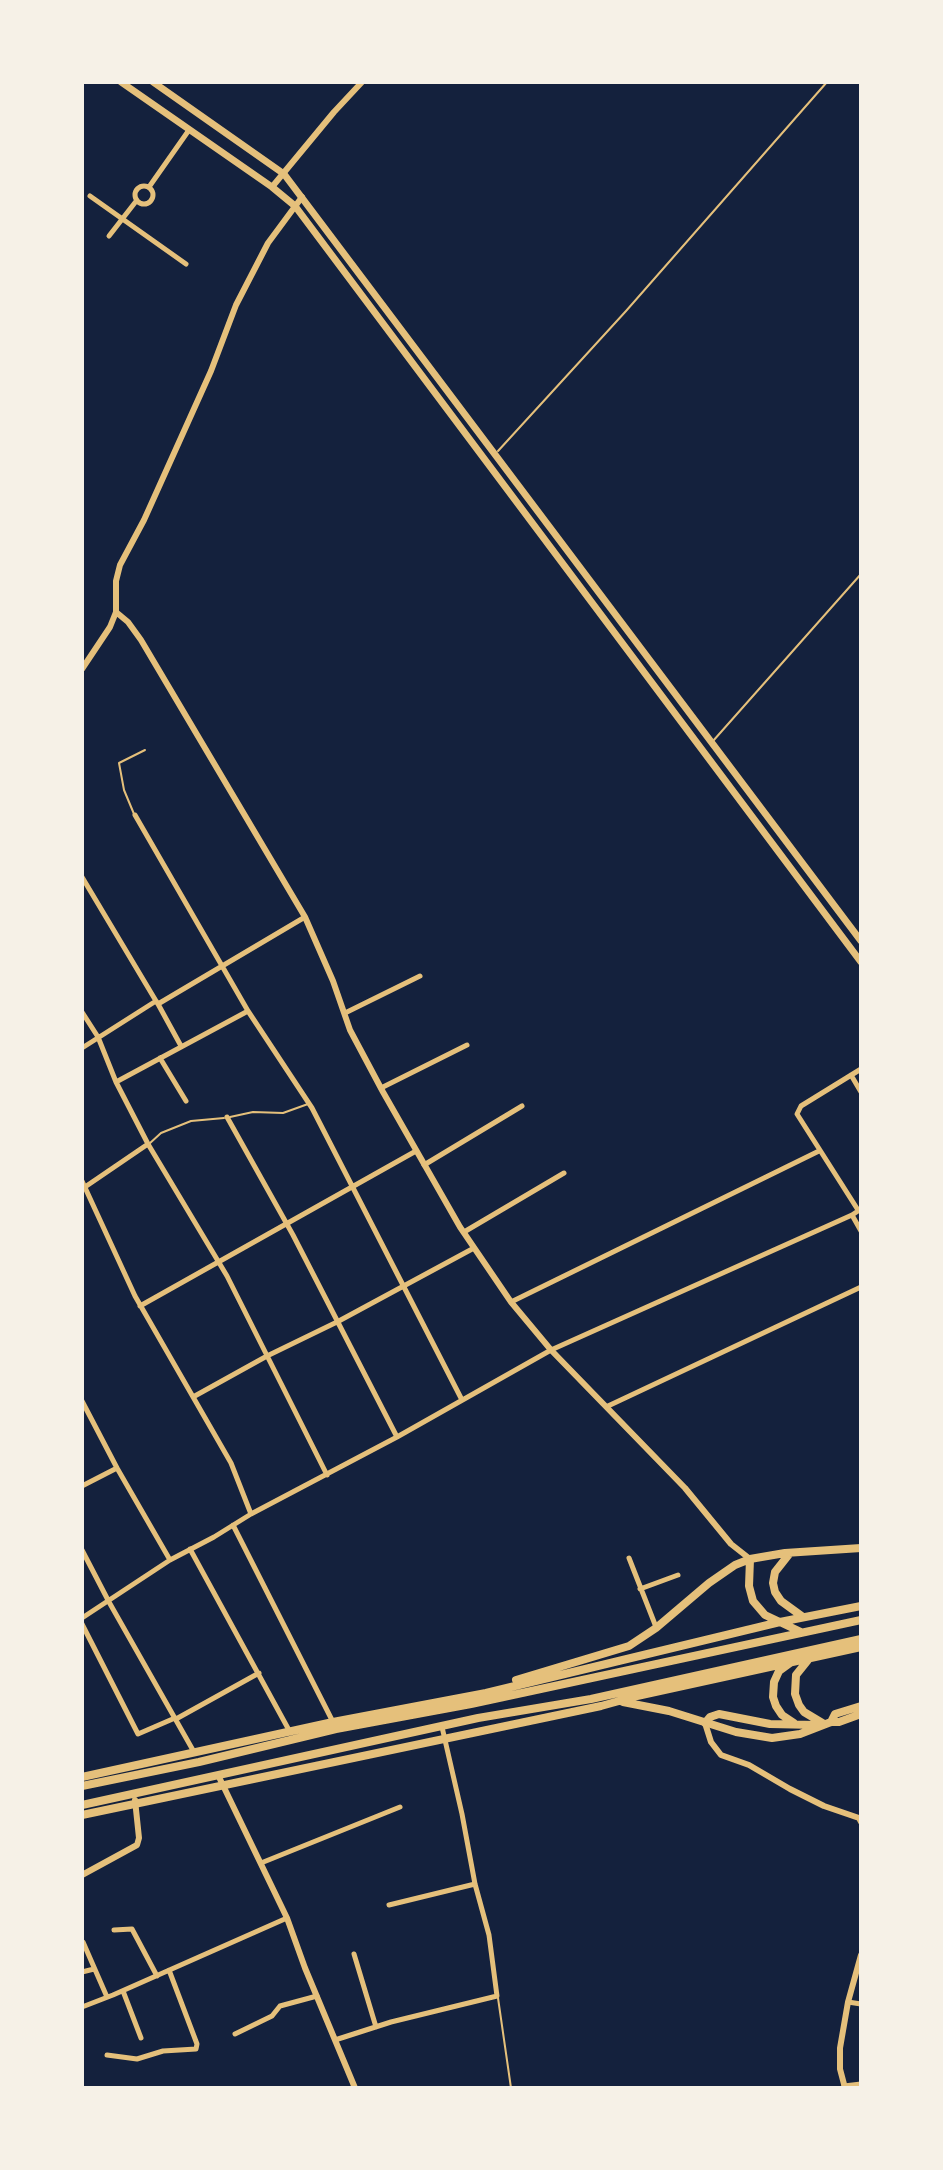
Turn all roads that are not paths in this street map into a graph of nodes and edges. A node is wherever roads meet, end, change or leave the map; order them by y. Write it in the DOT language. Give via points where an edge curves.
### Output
graph roads {
  1 [pos="121,82"];
  2 [pos="153,82"];
  3 [pos="362,82"];
  4 [pos="827,82"];
  5 [pos="189,130"];
  6 [pos="284,174"];
  7 [pos="149,187"];
  8 [pos="272,187"];
  9 [pos="90,196"];
  10 [pos="302,197"];
  11 [pos="137,200"];
  12 [pos="295,206"];
  13 [pos="122,219"];
  14 [pos="109,236"];
  15 [pos="186,264"];
  16 [pos="495,454"];
  17 [pos="861,574"];
  18 [pos="116,612"];
  19 [pos="82,669"];
  20 [pos="712,742"];
  21 [pos="145,750"];
  22 [pos="135,815"];
  23 [pos="82,877"];
  24 [pos="305,917"];
  25 [pos="861,941"];
  26 [pos="861,962"];
  27 [pos="221,966"];
  28 [pos="420,976"];
  29 [pos="157,1002"];
  30 [pos="248,1011"];
  31 [pos="82,1012"];
  32 [pos="345,1013"];
  33 [pos="98,1037"];
  34 [pos="467,1045"];
  35 [pos="181,1046"];
  36 [pos="82,1048"];
  37 [pos="160,1058"];
  38 [pos="861,1069"];
  39 [pos="851,1075"];
  40 [pos="116,1082"];
  41 [pos="381,1088"];
  42 [pos="861,1092"];
  43 [pos="186,1101"];
  44 [pos="308,1104"];
  45 [pos="522,1106"];
  46 [pos="227,1117"];
  47 [pos="148,1144"];
  48 [pos="416,1151"];
  49 [pos="819,1151"];
  50 [pos="424,1165"];
  51 [pos="564,1173"];
  52 [pos="83,1186"];
  53 [pos="352,1187"];
  54 [pos="859,1209"];
  55 [pos="852,1215"];
  56 [pos="286,1224"];
  57 [pos="861,1231"];
  58 [pos="464,1232"];
  59 [pos="475,1247"];
  60 [pos="219,1262"];
  61 [pos="404,1286"];
  62 [pos="861,1287"];
  63 [pos="511,1302"];
  64 [pos="140,1306"];
  65 [pos="337,1322"];
  66 [pos="551,1350"];
  67 [pos="267,1356"];
  68 [pos="193,1397"];
  69 [pos="462,1400"];
  70 [pos="82,1401"];
  71 [pos="608,1406"];
  72 [pos="397,1437"];
  73 [pos="117,1468"];
  74 [pos="327,1475"];
  75 [pos="82,1486"];
  76 [pos="251,1514"];
  77 [pos="233,1525"];
  78 [pos="861,1548"];
  79 [pos="190,1549"];
  80 [pos="82,1550"];
  81 [pos="791,1553"];
  82 [pos="629,1558"];
  83 [pos="750,1559"];
  84 [pos="170,1560"];
  85 [pos="678,1575"];
  86 [pos="640,1589"];
  87 [pos="109,1602"];
  88 [pos="861,1606"];
  89 [pos="803,1617"];
  90 [pos="861,1620"];
  91 [pos="82,1621"];
  92 [pos="780,1622"];
  93 [pos="656,1628"];
  94 [pos="802,1632"];
  95 [pos="861,1639"];
  96 [pos="861,1647"];
  97 [pos="819,1648"];
  98 [pos="809,1658"];
  99 [pos="793,1661"];
  100 [pos="259,1673"];
  101 [pos="486,1693"];
  102 [pos="591,1699"];
  103 [pos="617,1702"];
  104 [pos="471,1704"];
  105 [pos="861,1706"];
  106 [pos="861,1714"];
  107 [pos="176,1718"];
  108 [pos="705,1723"];
  109 [pos="828,1723"];
  110 [pos="798,1725"];
  111 [pos="335,1726"];
  112 [pos="442,1727"];
  113 [pos="292,1736"];
  114 [pos="445,1738"];
  115 [pos="194,1753"];
  116 [pos="218,1775"];
  117 [pos="82,1777"];
  118 [pos="222,1784"];
  119 [pos="82,1786"];
  120 [pos="135,1793"];
  121 [pos="82,1805"];
  122 [pos="136,1805"];
  123 [pos="400,1807"];
  124 [pos="82,1815"];
  125 [pos="861,1822"];
  126 [pos="261,1863"];
  127 [pos="82,1875"];
  128 [pos="475,1884"];
  129 [pos="389,1905"];
  130 [pos="287,1918"];
  131 [pos="114,1930"];
  132 [pos="83,1942"];
  133 [pos="354,1954"];
  134 [pos="861,1955"];
  135 [pos="94,1969"];
  136 [pos="169,1970"];
  137 [pos="82,1972"];
  138 [pos="157,1976"];
  139 [pos="123,1991"];
  140 [pos="317,1996"];
  141 [pos="497,1996"];
  142 [pos="107,1997"];
  143 [pos="848,2002"];
  144 [pos="861,2004"];
  145 [pos="82,2007"];
  146 [pos="376,2027"];
  147 [pos="235,2034"];
  148 [pos="141,2038"];
  149 [pos="335,2040"];
  150 [pos="107,2055"];
  151 [pos="861,2084"];
  152 [pos="845,2087"];
  153 [pos="355,2088"];
  154 [pos="511,2088"];
  1 -- 5 [label="main road"];
  2 -- 6 [label="main road"];
  3 -- 6 [label="street"];
  4 -- 16 [label="lane"];
  5 -- 7 [label="street"];
  5 -- 8 [label="main road"];
  6 -- 8 [label="street"];
  6 -- 10 [label="main road"];
  7 -- 11 [label="street" via="139,188"];
  7 -- 11 [label="street" via="152,200"];
  8 -- 12 [label="main road"];
  9 -- 13 [label="street"];
  10 -- 12 [label="street"];
  10 -- 16 [label="main road"];
  11 -- 13 [label="street"];
  12 -- 18 [label="street" via="268,243 236,305 211,371 120,565"];
  12 -- 26 [label="main road"];
  13 -- 14 [label="street"];
  13 -- 15 [label="street"];
  16 -- 20 [label="main road"];
  17 -- 20 [label="lane"];
  18 -- 19 [label="street"];
  18 -- 24 [label="street" via="141,640"];
  20 -- 25 [label="main road"];
  21 -- 22 [label="lane" via="119,763"];
  22 -- 27 [label="street"];
  23 -- 29 [label="street"];
  24 -- 27 [label="street"];
  24 -- 32 [label="street"];
  27 -- 29 [label="street"];
  27 -- 30 [label="street"];
  28 -- 32 [label="street"];
  29 -- 33 [label="street"];
  29 -- 35 [label="street"];
  30 -- 35 [label="street"];
  30 -- 44 [label="street"];
  31 -- 33 [label="street"];
  32 -- 41 [label="street"];
  33 -- 36 [label="street"];
  33 -- 40 [label="street"];
  34 -- 41 [label="street"];
  35 -- 37 [label="street"];
  37 -- 40 [label="street"];
  37 -- 43 [label="street"];
  38 -- 39 [label="street"];
  39 -- 42 [label="street"];
  39 -- 49 [label="street" via="801,1106 797,1114"];
  40 -- 47 [label="street"];
  41 -- 48 [label="street"];
  44 -- 46 [label="lane" via="283,1113"];
  44 -- 53 [label="street"];
  45 -- 50 [label="street"];
  46 -- 47 [label="lane" via="191,1121"];
  46 -- 56 [label="street"];
  47 -- 52 [label="street"];
  47 -- 60 [label="street"];
  48 -- 50 [label="street"];
  48 -- 53 [label="street"];
  49 -- 54 [label="street"];
  49 -- 63 [label="street"];
  50 -- 58 [label="street"];
  51 -- 58 [label="street"];
  52 -- 64 [label="street"];
  53 -- 56 [label="street"];
  53 -- 61 [label="street"];
  54 -- 55 [label="street"];
  55 -- 57 [label="street"];
  55 -- 66 [label="street"];
  56 -- 60 [label="street"];
  56 -- 65 [label="street"];
  58 -- 59 [label="street"];
  59 -- 61 [label="street"];
  59 -- 63 [label="street"];
  60 -- 64 [label="street"];
  60 -- 67 [label="street"];
  61 -- 65 [label="street"];
  61 -- 69 [label="street"];
  62 -- 71 [label="street"];
  63 -- 66 [label="street"];
  64 -- 68 [label="street"];
  65 -- 67 [label="street"];
  65 -- 72 [label="street"];
  66 -- 69 [label="street"];
  66 -- 71 [label="street"];
  67 -- 68 [label="street"];
  67 -- 74 [label="street"];
  68 -- 76 [label="street" via="231,1463"];
  69 -- 72 [label="street"];
  70 -- 73 [label="street"];
  71 -- 83 [label="street"];
  72 -- 74 [label="street"];
  73 -- 75 [label="street"];
  73 -- 84 [label="street"];
  74 -- 76 [label="street"];
  76 -- 77 [label="street"];
  77 -- 79 [label="street"];
  77 -- 111 [label="street"];
  78 -- 81 [label="highway"];
  79 -- 84 [label="street"];
  79 -- 100 [label="street"];
  80 -- 87 [label="street"];
  81 -- 83 [label="highway"];
  81 -- 89 [label="highway" via="773,1583 781,1601"];
  82 -- 86 [label="street"];
  83 -- 92 [label="highway" via="753,1601"];
  83 -- 93 [label="highway" via="709,1583"];
  84 -- 87 [label="street"];
  85 -- 86 [label="street"];
  86 -- 93 [label="street"];
  87 -- 91 [label="street"];
  87 -- 107 [label="street"];
  88 -- 89 [label="highway"];
  89 -- 92 [label="highway"];
  90 -- 94 [label="highway"];
  91 -- 107 [label="street" via="138,1734"];
  92 -- 94 [label="highway"];
  92 -- 101 [label="highway"];
  93 -- 101 [label="highway" via="629,1646"];
  94 -- 104 [label="highway"];
  95 -- 97 [label="highway"];
  96 -- 98 [label="highway"];
  97 -- 99 [label="highway"];
  97 -- 102 [label="highway"];
  98 -- 99 [label="highway"];
  98 -- 109 [label="highway" via="796,1675 795,1694 804,1712"];
  99 -- 103 [label="highway"];
  99 -- 110 [label="highway" via="779,1671 773,1697 782,1715"];
  100 -- 107 [label="street"];
  100 -- 113 [label="street"];
  101 -- 104 [label="highway"];
  101 -- 111 [label="highway"];
  102 -- 103 [label="highway"];
  102 -- 112 [label="highway"];
  103 -- 108 [label="highway"];
  103 -- 114 [label="highway"];
  104 -- 111 [label="highway"];
  105 -- 109 [label="highway" via="835,1714"];
  106 -- 109 [label="highway"];
  107 -- 115 [label="street"];
  108 -- 109 [label="highway" via="772,1738"];
  108 -- 110 [label="highway" via="719,1714"];
  108 -- 125 [label="street" via="721,1755"];
  109 -- 110 [label="highway"];
  111 -- 113 [label="highway"];
  112 -- 114 [label="street"];
  112 -- 116 [label="highway"];
  113 -- 115 [label="highway"];
  113 -- 119 [label="highway"];
  114 -- 118 [label="highway"];
  114 -- 128 [label="street"];
  115 -- 117 [label="highway"];
  116 -- 118 [label="street"];
  116 -- 120 [label="highway"];
  118 -- 122 [label="highway"];
  118 -- 126 [label="street"];
  120 -- 121 [label="highway"];
  120 -- 122 [label="street"];
  122 -- 124 [label="highway"];
  122 -- 127 [label="street" via="137,1845"];
  123 -- 126 [label="street"];
  126 -- 130 [label="street"];
  128 -- 129 [label="street"];
  128 -- 141 [label="street"];
  130 -- 136 [label="street"];
  130 -- 140 [label="street"];
  131 -- 138 [label="street" via="132,1929"];
  132 -- 135 [label="street"];
  133 -- 146 [label="street"];
  134 -- 143 [label="street"];
  135 -- 137 [label="street"];
  135 -- 142 [label="street"];
  136 -- 138 [label="street"];
  136 -- 150 [label="street" via="196,2049 137,2059"];
  138 -- 139 [label="street"];
  139 -- 142 [label="street"];
  139 -- 148 [label="street"];
  140 -- 147 [label="street" via="280,2006 272,2016"];
  140 -- 149 [label="street"];
  141 -- 146 [label="street"];
  141 -- 154 [label="lane"];
  142 -- 145 [label="street"];
  143 -- 144 [label="street"];
  143 -- 152 [label="street" via="840,2058"];
  146 -- 149 [label="street"];
  149 -- 153 [label="street"];
  151 -- 152 [label="street"];
}
